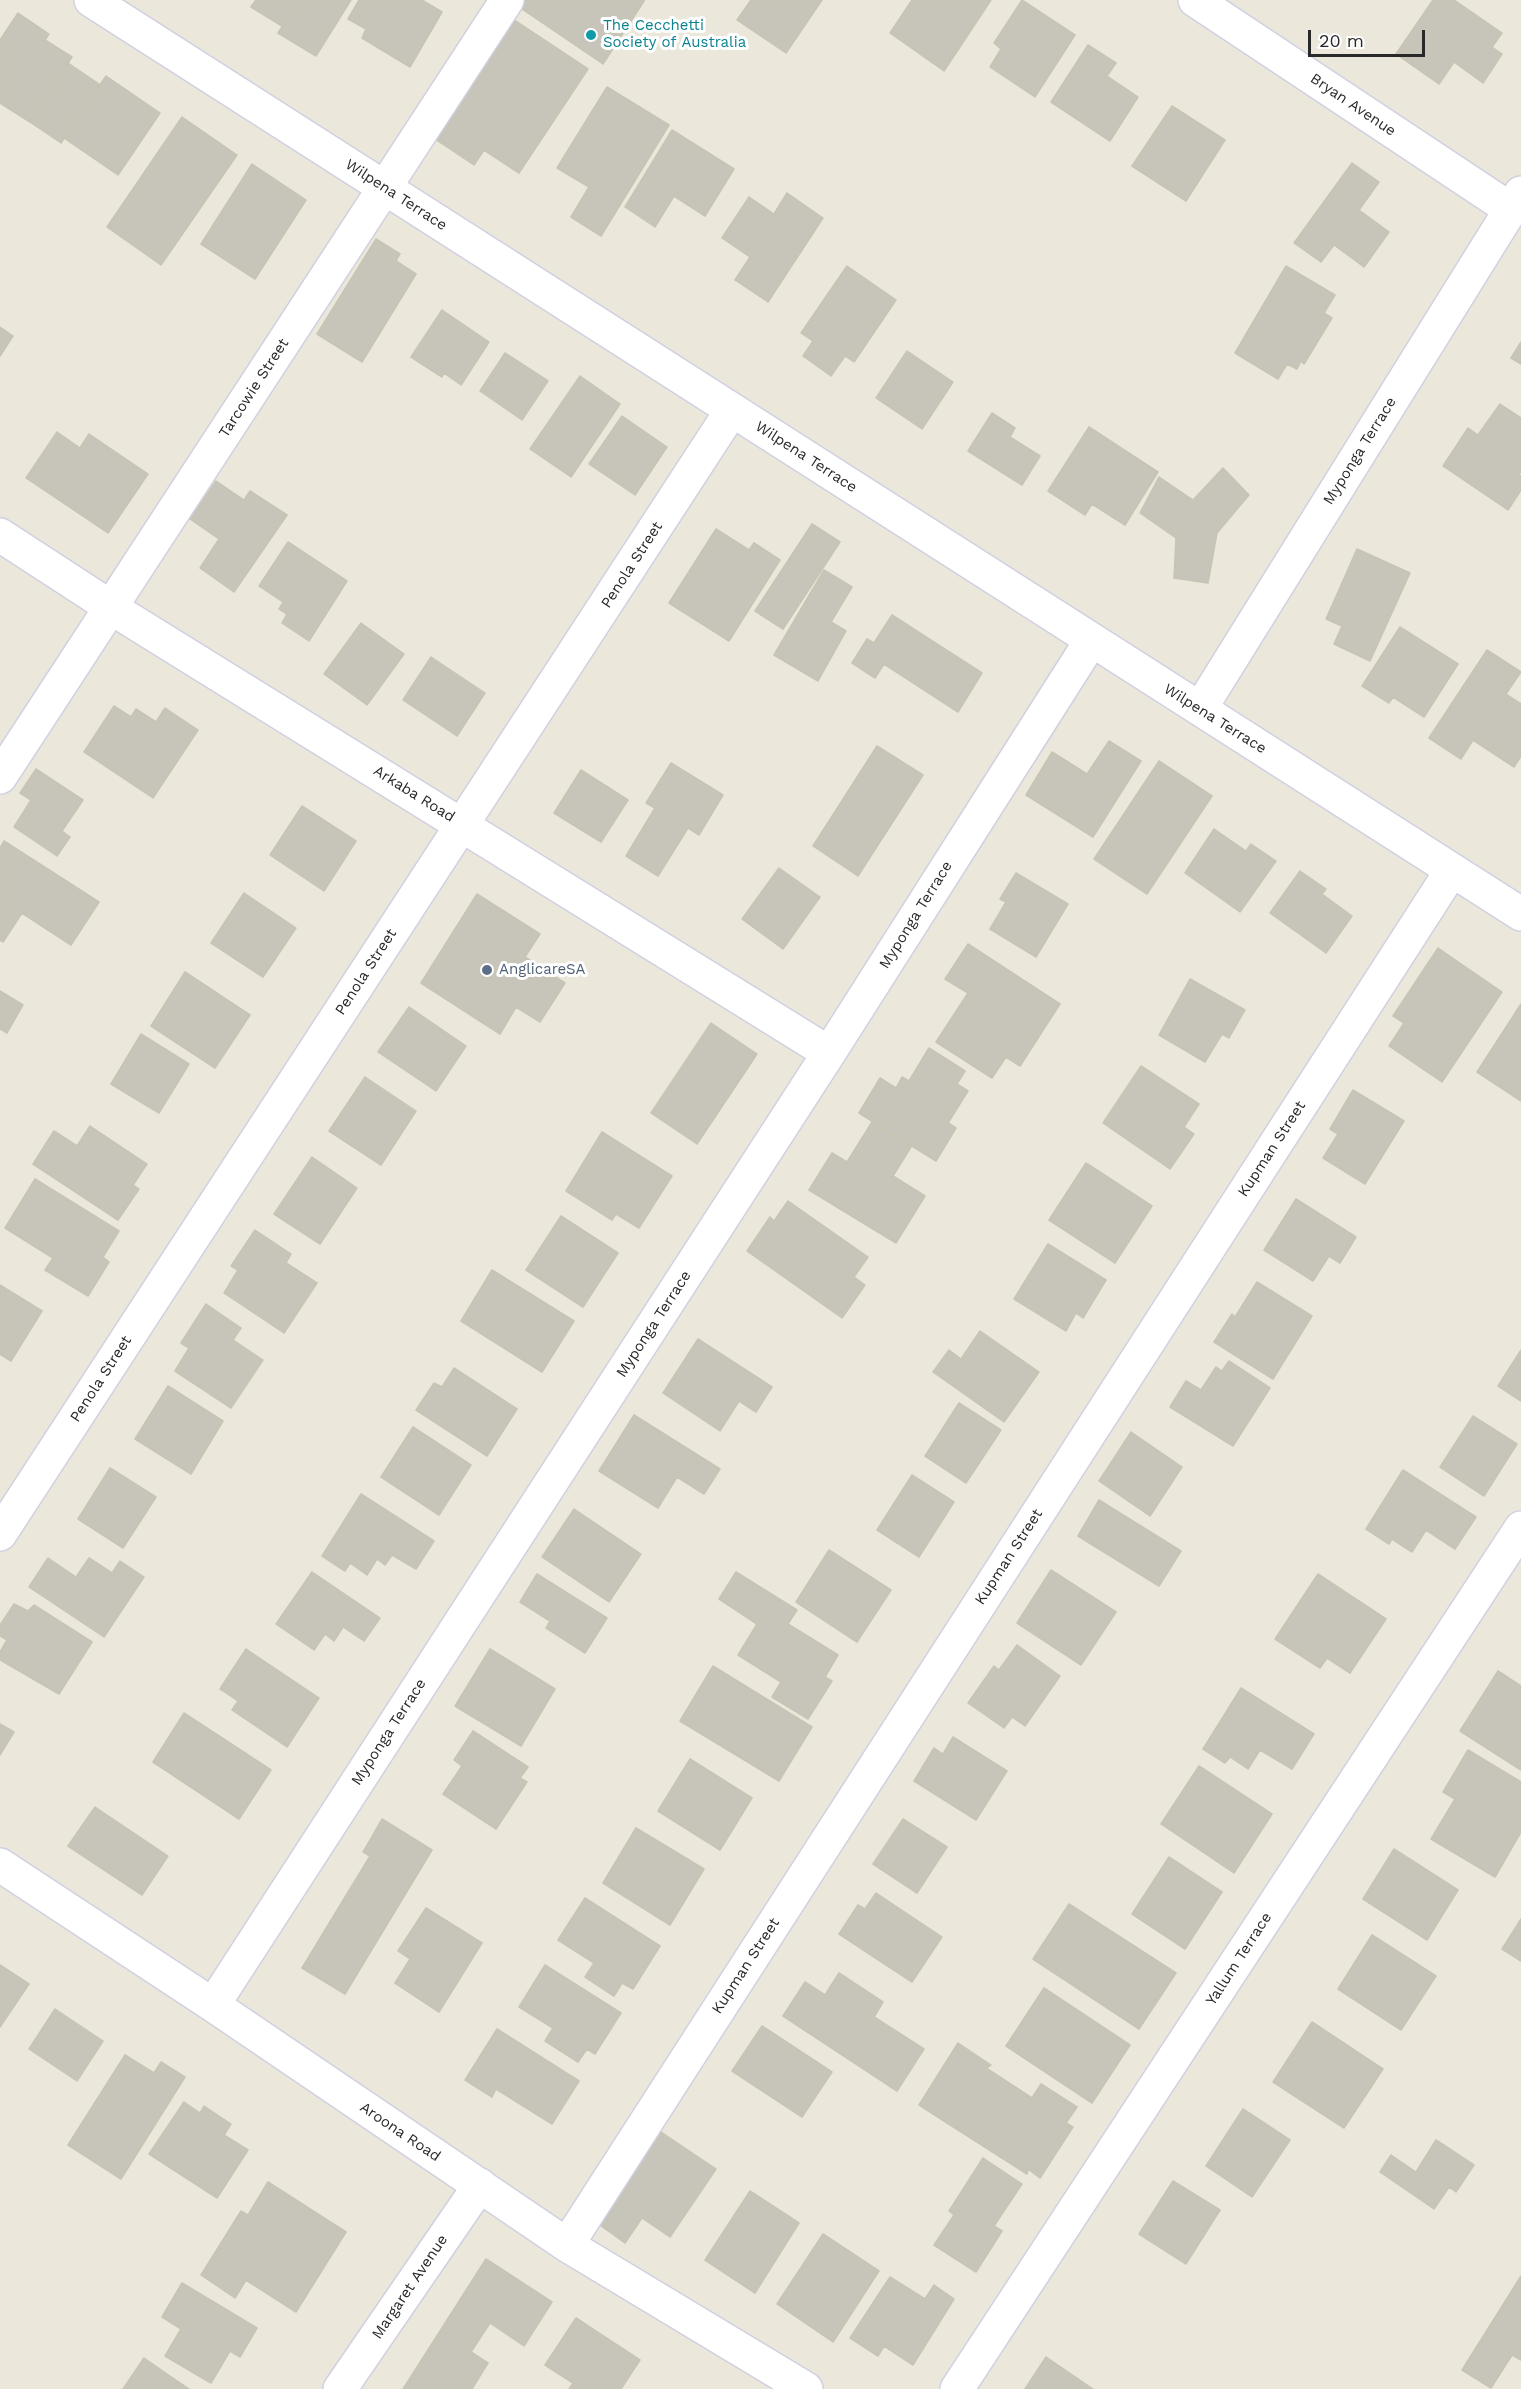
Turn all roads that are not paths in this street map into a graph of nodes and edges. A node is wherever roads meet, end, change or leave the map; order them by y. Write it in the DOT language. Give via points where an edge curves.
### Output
graph roads {
  1 [pos="91,0"];
  2 [pos="507,0"];
  3 [pos="1195,0"];
  4 [pos="385,188"];
  5 [pos="1516,201"];
  6 [pos="732,410"];
  7 [pos="0,535"];
  8 [pos="111,607"];
  9 [pos="1091,641"];
  10 [pos="1200,709"];
  11 [pos="0,777"];
  12 [pos="462,824"];
  13 [pos="1452,870"];
  14 [pos="1521,914"];
  15 [pos="829,1053"];
  16 [pos="1521,1528"];
  17 [pos="0,1534"];
  18 [pos="0,1865"];
  19 [pos="213,2005"];
  20 [pos="480,2186"];
  21 [pos="567,2245"];
  22 [pos="340,2389"];
  23 [pos="806,2389"];
  24 [pos="957,2389"];
  1 -- 4 [label="street, Wilpena Terrace"];
  2 -- 4 [label="street, Tarcowie Street"];
  3 -- 5 [label="street, Bryan Avenue"];
  4 -- 6 [label="street, Wilpena Terrace"];
  4 -- 8 [label="street, Tarcowie Street"];
  5 -- 10 [label="street, Myponga Terrace"];
  6 -- 9 [label="street, Wilpena Terrace"];
  6 -- 12 [label="street, Penola Street"];
  7 -- 8 [label="street, Arkaba Road"];
  8 -- 11 [label="street, Tarcowie Street"];
  8 -- 12 [label="street, Arkaba Road"];
  9 -- 10 [label="street, Wilpena Terrace"];
  9 -- 15 [label="street, Myponga Terrace"];
  10 -- 13 [label="street, Wilpena Terrace"];
  12 -- 15 [label="street, Arkaba Road"];
  12 -- 17 [label="street, Penola Street"];
  13 -- 14 [label="street, Wilpena Terrace"];
  13 -- 21 [label="street, Kupman Street"];
  15 -- 19 [label="street, Myponga Terrace"];
  16 -- 24 [label="street, Yallum Terrace"];
  18 -- 19 [label="street, Aroona Road"];
  19 -- 20 [label="street, Aroona Road"];
  20 -- 21 [label="street, Aroona Road"];
  20 -- 22 [label="street, Margaret Avenue"];
  21 -- 23 [label="street, Aroona Road"];
}
